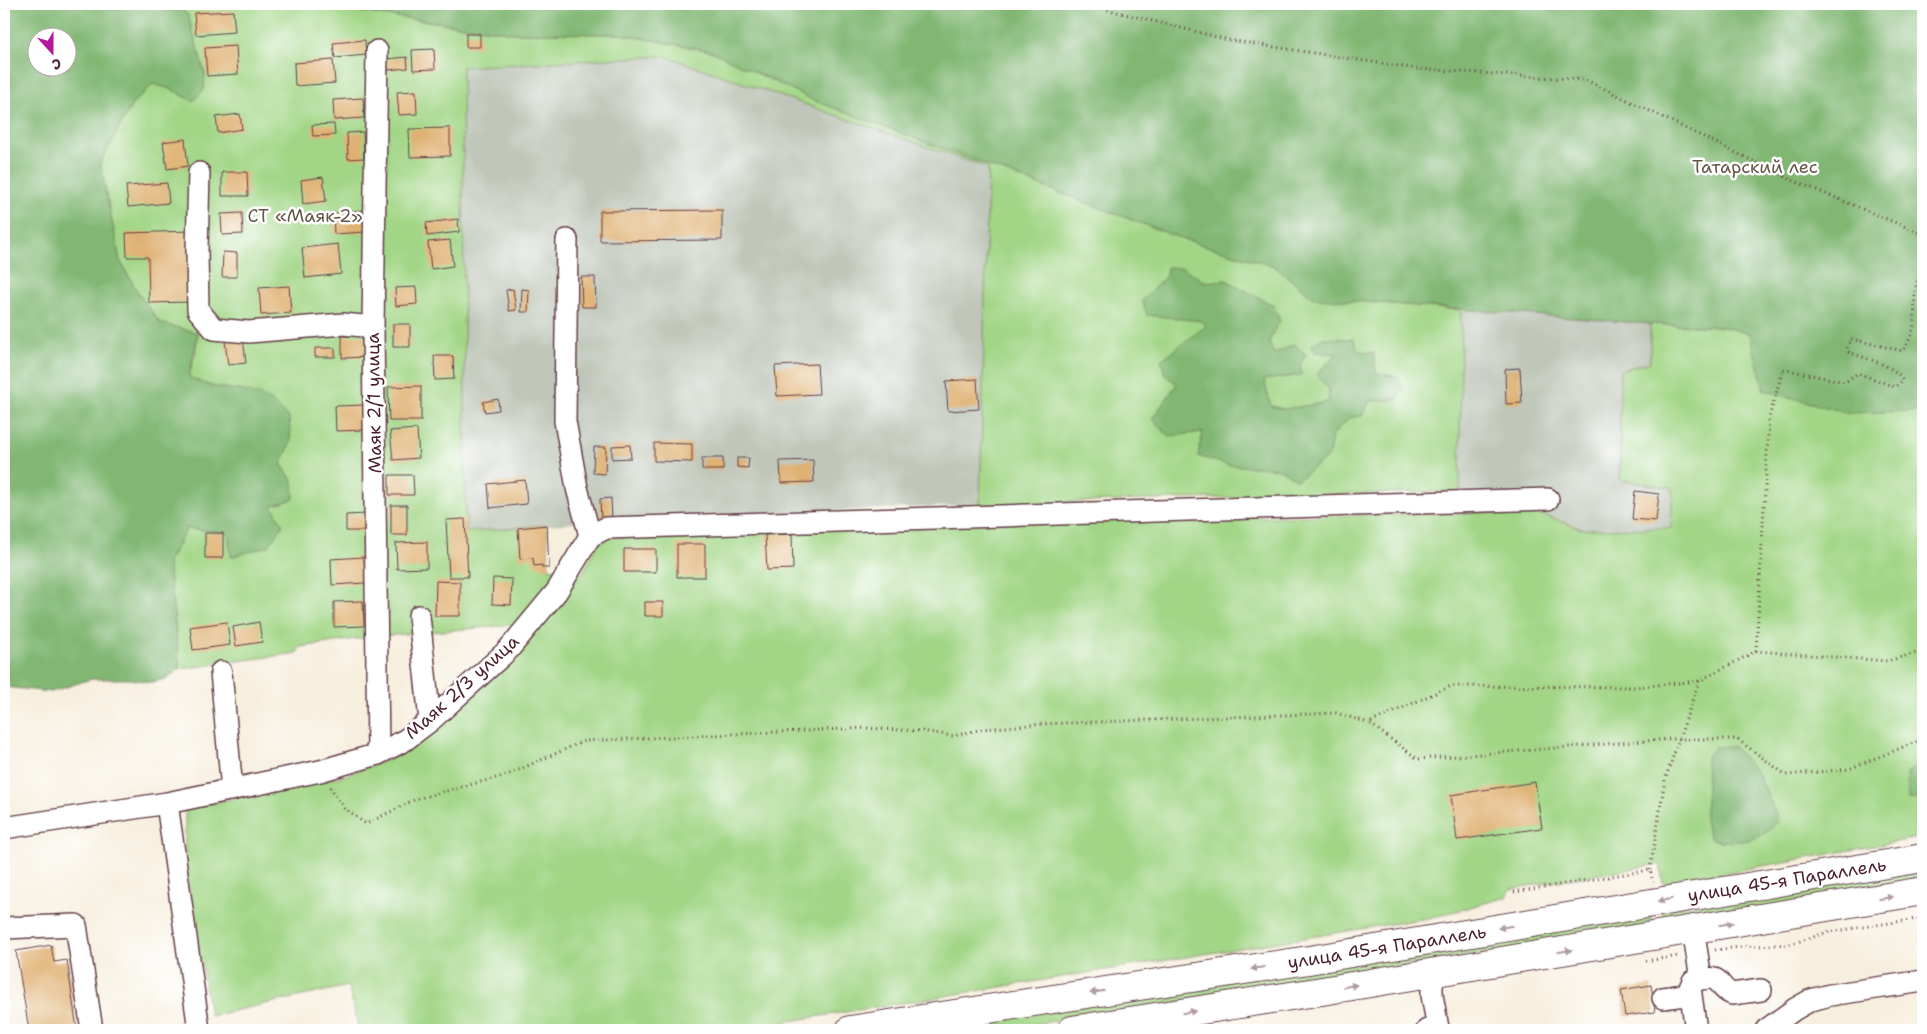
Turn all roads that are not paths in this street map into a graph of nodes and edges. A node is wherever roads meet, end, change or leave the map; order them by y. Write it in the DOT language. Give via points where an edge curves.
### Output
graph roads {
  1 [pos="377,51"];
  2 [pos="199,173"];
  3 [pos="567,240"];
  4 [pos="373,327"];
  5 [pos="1548,499"];
  6 [pos="590,536"];
  7 [pos="419,616"];
  8 [pos="222,672"];
  9 [pos="430,721"];
  10 [pos="378,754"];
  11 [pos="232,790"];
  12 [pos="167,803"];
  13 [pos="4,828"];
  14 [pos="1923,858"];
  15 [pos="1923,891"];
  16 [pos="4,928"];
  17 [pos="1693,929"];
  18 [pos="1432,973"];
  19 [pos="1923,981"];
  20 [pos="1696,987"];
  21 [pos="1761,990"];
  22 [pos="1662,998"];
  23 [pos="92,1030"];
  24 [pos="199,1030"];
  25 [pos="850,1030"];
  26 [pos="1072,1030"];
  27 [pos="1434,1030"];
  28 [pos="1696,1030"];
  29 [pos="1766,1030"];
  1 -- 4 [label="street, Маяк 2/1 улица"];
  2 -- 4 [label="street" via="198,310 214,329 248,332 343,324"];
  3 -- 6 [label="street" via="565,421 577,488"];
  4 -- 10 [label="street, Маяк 2/1 улица"];
  5 -- 6 [label="street" via="606,528"];
  6 -- 9 [label="street, Маяк 2/3 улица" via="557,591 508,650"];
  7 -- 9 [label="street"];
  8 -- 11 [label="street"];
  9 -- 10 [label="street, Маяк 2/3 улица" via="405,740"];
  10 -- 11 [label="street, Маяк 2/3 улица" via="320,771"];
  11 -- 12 [label="street, Маяк 2/3 улица"];
  12 -- 13 [label="street, Маяк 2/3 улица"];
  12 -- 24 [label="street"];
  14 -- 25 [label="main road, улица 45-я Параллель, one-way" via="1308,960"];
  17 -- 15 [label="main road, улица 45-я Параллель, one-way"];
  16 -- 23 [label="street" via="76,925"];
  18 -- 17 [label="main road, улица 45-я Параллель, one-way"];
  17 -- 20 [label="street"];
  26 -- 18 [label="main road, улица 45-я Параллель, one-way"];
  18 -- 27 [label="street"];
  19 -- 29 [label="street" via="1811,1000"];
  20 -- 21 [label="street" via="1713,978 1728,993"];
  20 -- 22 [label="street"];
  20 -- 28 [label="street"];
}
